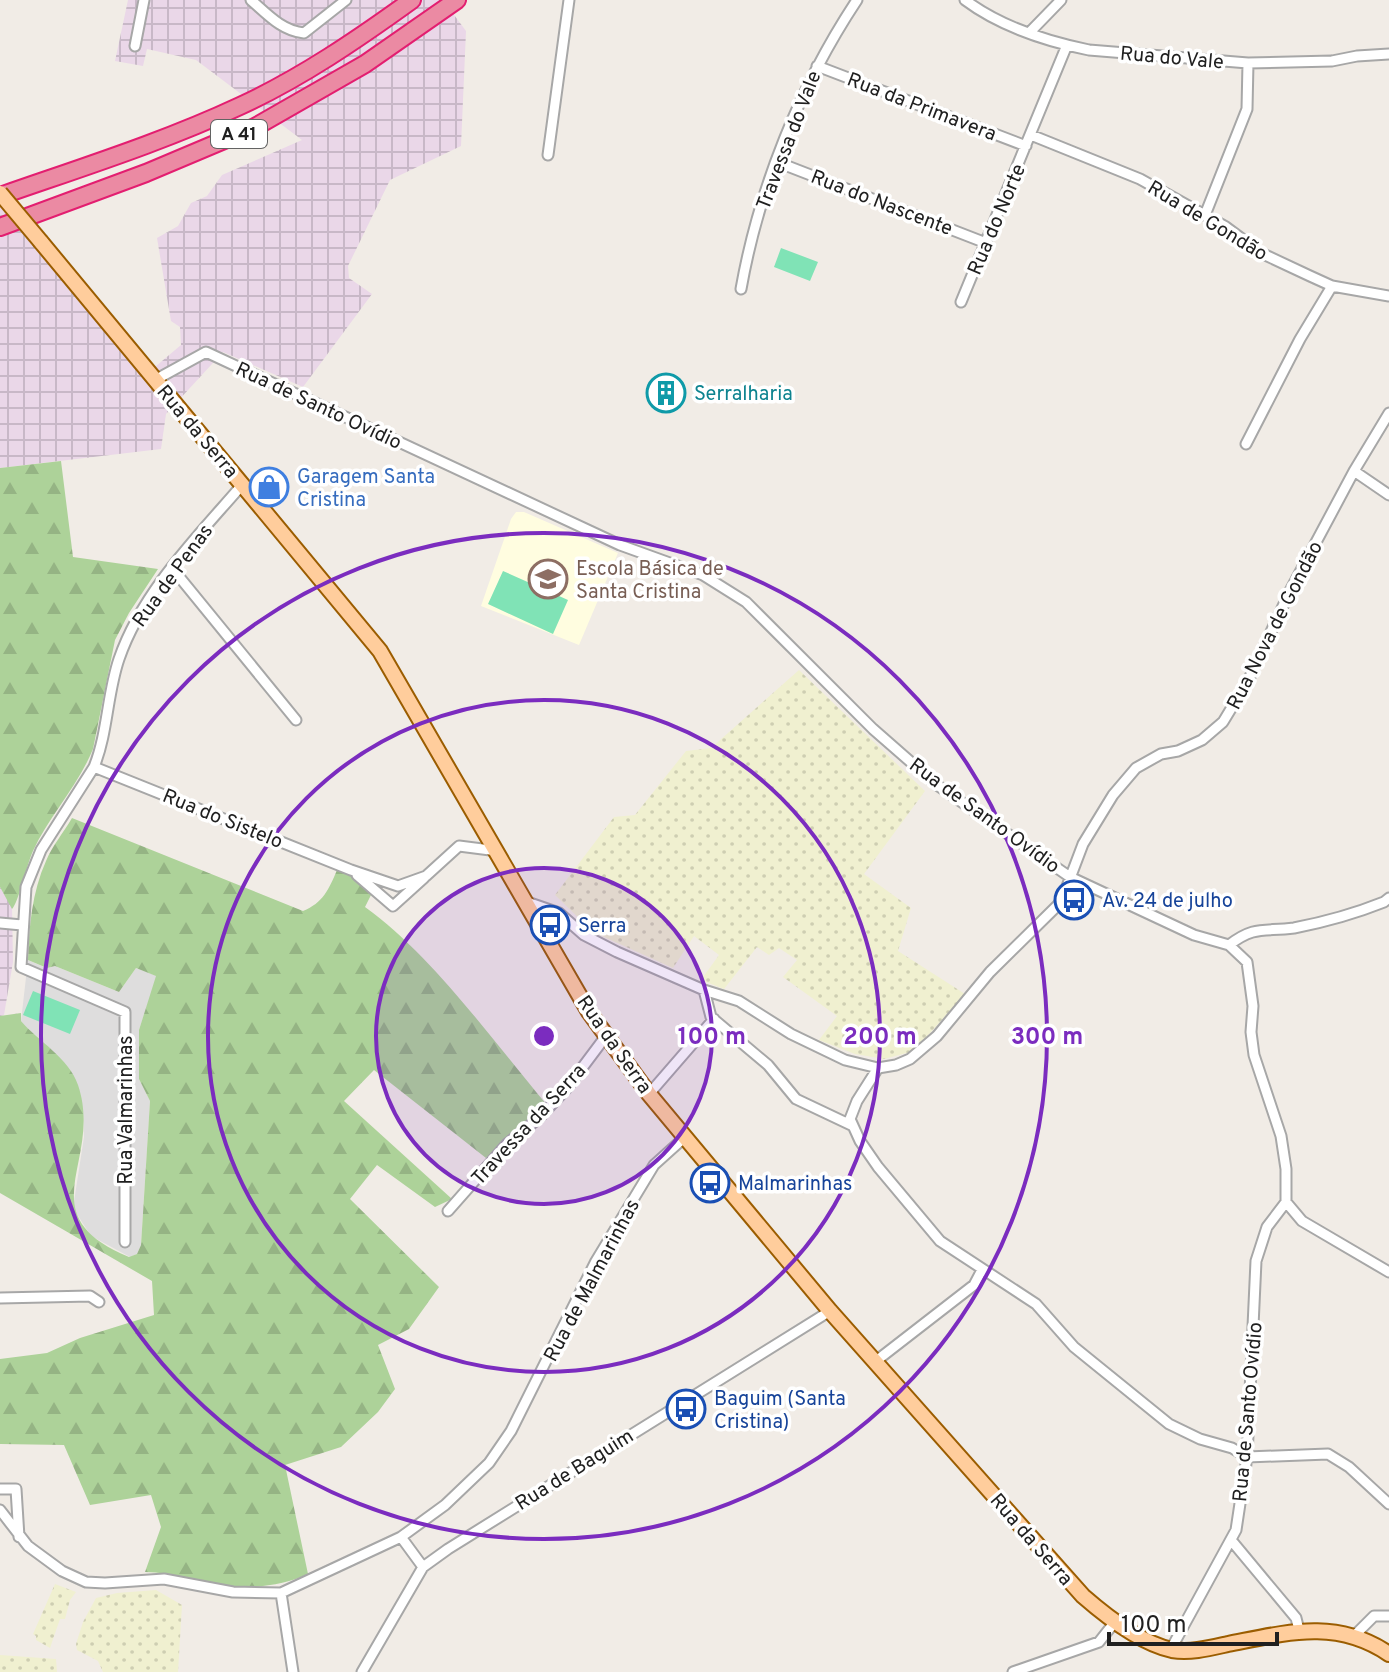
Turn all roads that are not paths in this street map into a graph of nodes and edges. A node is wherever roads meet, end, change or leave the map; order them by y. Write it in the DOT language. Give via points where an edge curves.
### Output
graph roads {
  1 [pos="144,0"];
  2 [pos="251,0"];
  3 [pos="346,0"];
  4 [pos="412,0"];
  5 [pos="457,0"];
  6 [pos="569,0"];
  7 [pos="857,0"];
  8 [pos="965,0"];
  9 [pos="1061,0"];
  10 [pos="1029,33"];
  11 [pos="1067,45"];
  12 [pos="135,46"];
  13 [pos="1389,54"];
  14 [pos="1248,63"];
  15 [pos="817,66"];
  16 [pos="1031,135"];
  17 [pos="1026,146"];
  18 [pos="548,155"];
  19 [pos="777,162"];
  20 [pos="0,194"];
  21 [pos="1205,215"];
  22 [pos="0,227"];
  23 [pos="986,243"];
  24 [pos="1332,286"];
  25 [pos="741,289"];
  26 [pos="1389,296"];
  27 [pos="961,302"];
  28 [pos="155,380"];
  29 [pos="1389,413"];
  30 [pos="1246,444"];
  31 [pos="1354,471"];
  32 [pos="242,485"];
  33 [pos="1389,495"];
  34 [pos="172,568"];
  35 [pos="296,720"];
  36 [pos="94,767"];
  37 [pos="498,851"];
  38 [pos="351,870"];
  39 [pos="426,876"];
  40 [pos="1070,877"];
  41 [pos="1389,898"];
  42 [pos="527,902"];
  43 [pos="0,923"];
  44 [pos="22,925"];
  45 [pos="1229,945"];
  46 [pos="704,990"];
  47 [pos="714,1019"];
  48 [pos="606,1036"];
  49 [pos="878,1068"];
  50 [pos="649,1094"];
  51 [pos="853,1126"];
  52 [pos="684,1138"];
  53 [pos="1286,1202"];
  54 [pos="448,1211"];
  55 [pos="125,1242"];
  56 [pos="982,1270"];
  57 [pos="1389,1272"];
  58 [pos="0,1298"];
  59 [pos="99,1302"];
  60 [pos="830,1311"];
  61 [pos="876,1361"];
  62 [pos="1247,1457"];
  63 [pos="0,1489"];
  64 [pos="1389,1504"];
  65 [pos="0,1510"];
  66 [pos="19,1537"];
  67 [pos="401,1537"];
  68 [pos="1231,1540"];
  69 [pos="423,1567"];
  70 [pos="281,1593"];
  71 [pos="1389,1616"];
  72 [pos="1114,1623"];
  73 [pos="1299,1630"];
  74 [pos="1355,1635"];
  75 [pos="1171,1649"];
  76 [pos="1389,1654"];
  77 [pos="293,1672"];
  78 [pos="362,1672"];
  79 [pos="1013,1672"];
  1 -- 12 [label="street"];
  2 -- 3 [label="street" via="293,32 304,33"];
  4 -- 20 [label="highway, A 41" via="351,44 242,105"];
  5 -- 22 [label="highway, A 41" via="365,64 255,127"];
  6 -- 18 [label="street"];
  7 -- 15 [label="street, Travessa do Vale"];
  8 -- 10 [label="street, Rua do Vale" via="989,18"];
  9 -- 10 [label="street"];
  10 -- 11 [label="street, Rua do Vale"];
  11 -- 14 [label="street, Rua do Vale"];
  11 -- 16 [label="street"];
  13 -- 14 [label="street, Rua do Vale"];
  14 -- 21 [label="street" via="1247,109"];
  15 -- 17 [label="street, Rua da Primavera"];
  15 -- 19 [label="street, Travessa do Vale"];
  16 -- 17 [label="street, Rua do Norte"];
  16 -- 21 [label="street, Rua de Gondão" via="1140,179"];
  17 -- 23 [label="street, Rua do Norte"];
  19 -- 23 [label="street, Rua do Nascente"];
  19 -- 25 [label="street, Travessa do Vale" via="749,245"];
  20 -- 28 [label="main road, Rua da Serra, bridge"];
  21 -- 24 [label="street, Rua de Gondão" via="1261,253"];
  23 -- 27 [label="street, Rua do Norte"];
  24 -- 26 [label="street, Rua de Gondão"];
  24 -- 30 [label="street"];
  28 -- 32 [label="main road, Rua da Serra"];
  28 -- 40 [label="street, Rua de Santo Ovídio" via="206,352 620,545 703,575 746,602 937,785"];
  29 -- 31 [label="street, Rua Nova de Gondão"];
  31 -- 33 [label="street"];
  31 -- 40 [label="street, Rua Nova de Gondão" via="1223,722 1202,740 1136,768 1083,844"];
  32 -- 34 [label="street, Rua de Penas"];
  32 -- 37 [label="main road, Rua da Serra" via="380,651"];
  34 -- 35 [label="street"];
  34 -- 36 [label="street, Rua de Penas" via="118,661"];
  36 -- 38 [label="street, Rua do Sistelo"];
  36 -- 44 [label="street, Rua de Penas" via="41,850 26,887"];
  37 -- 39 [label="street, Rua do Sistelo" via="459,846"];
  37 -- 42 [label="main road, Rua da Serra"];
  38 -- 39 [label="street, Rua do Sistelo" via="398,886"];
  38 -- 39 [label="street, Rua do Sistelo" via="393,906"];
  40 -- 45 [label="street, Rua de Santo Ovídio" via="1194,935"];
  40 -- 49 [label="street, Rua Nova de Gondão" via="1061,902 990,972 924,1049 896,1065"];
  41 -- 45 [label="street" via="1346,917 1246,932"];
  42 -- 46 [label="street" via="559,913 584,935 617,952"];
  42 -- 48 [label="main road, Rua da Serra"];
  43 -- 44 [label="street"];
  44 -- 55 [label="street, Rua Valmarinhas" via="21,967 125,1012"];
  45 -- 53 [label="street" via="1247,962 1254,1055 1281,1136"];
  46 -- 47 [label="street"];
  46 -- 49 [label="street" via="739,1001 845,1060"];
  47 -- 50 [label="street"];
  47 -- 51 [label="street" via="768,1065 796,1099"];
  48 -- 50 [label="main road, Rua da Serra"];
  48 -- 54 [label="street, Travessa da Serra" via="567,1088 507,1144"];
  49 -- 51 [label="street" via="857,1101 850,1119"];
  50 -- 52 [label="main road, Rua da Serra"];
  51 -- 56 [label="street" via="878,1167 940,1241"];
  52 -- 60 [label="main road, Rua da Serra"];
  52 -- 67 [label="street, Rua de Malmarinhas" via="654,1165 596,1261 511,1431 489,1463"];
  53 -- 57 [label="street" via="1302,1221"];
  53 -- 62 [label="street, Rua de Santo Ovídio" via="1267,1227 1256,1261"];
  56 -- 61 [label="street" via="974,1285"];
  56 -- 62 [label="street" via="1036,1304 1074,1347 1169,1424"];
  58 -- 59 [label="street" via="90,1296"];
  60 -- 61 [label="main road, Rua da Serra"];
  60 -- 69 [label="street, Rua de Baguim" via="549,1483"];
  61 -- 72 [label="main road, Rua da Serra" via="1083,1596"];
  62 -- 64 [label="street" via="1328,1454"];
  62 -- 68 [label="street, Rua de Santo Ovídio"];
  63 -- 66 [label="street" via="16,1489"];
  65 -- 66 [label="street"];
  66 -- 70 [label="street" via="62,1571 86,1582 164,1579 233,1592"];
  67 -- 69 [label="street"];
  67 -- 70 [label="street, Rua de Malmarinhas"];
  68 -- 73 [label="street" via="1296,1618"];
  68 -- 75 [label="street, Rua de Santo Ovídio"];
  69 -- 78 [label="street, Rua de Baguim"];
  70 -- 77 [label="street"];
  71 -- 74 [label="street" via="1374,1616"];
  72 -- 75 [label="main road, Rua da Serra"];
  72 -- 79 [label="street" via="1099,1642"];
  73 -- 74 [label="main road, Rua da Serra"];
  73 -- 75 [label="main road, Rua da Serra" via="1196,1651"];
  74 -- 76 [label="main road, Rua da Serra"];
}
